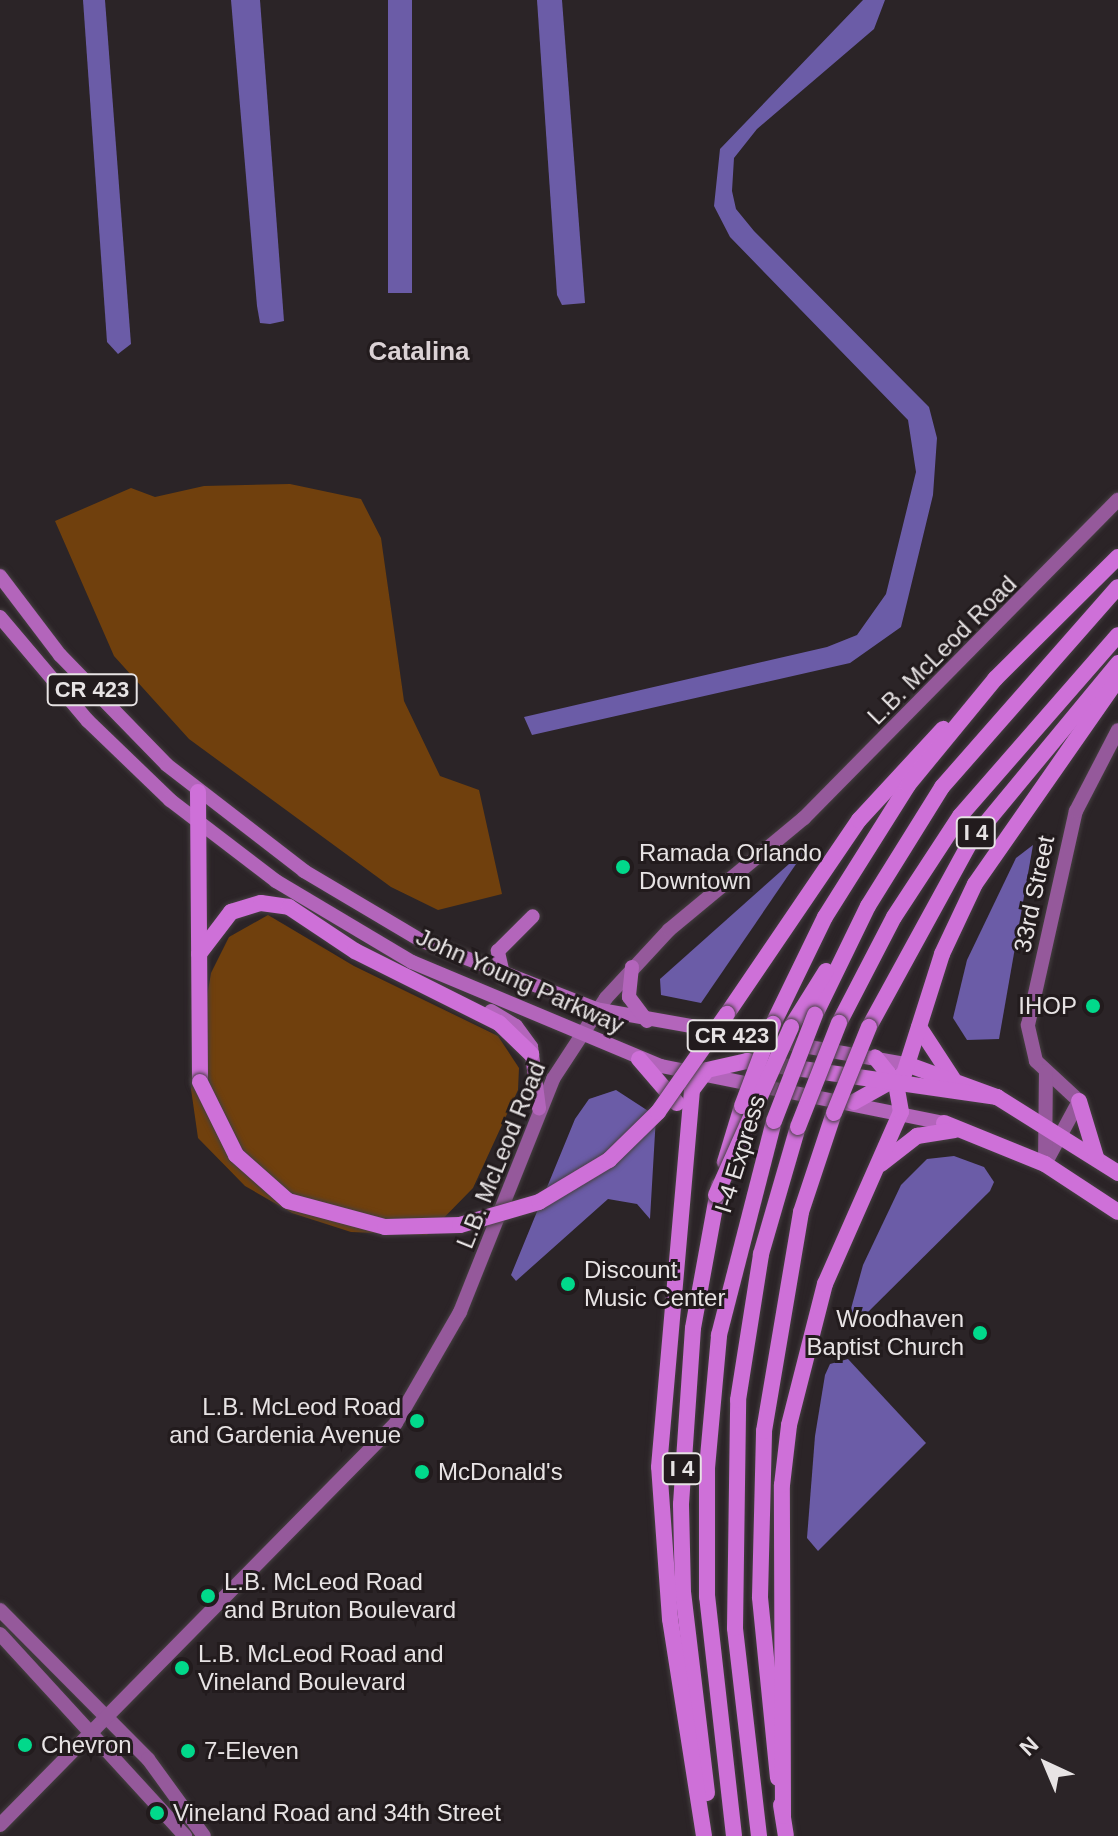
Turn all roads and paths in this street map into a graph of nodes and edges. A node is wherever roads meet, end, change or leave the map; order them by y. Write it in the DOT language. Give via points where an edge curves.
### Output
graph roads {
  1 [pos="1118,500"];
  2 [pos="1118,557"];
  3 [pos="0,576"];
  4 [pos="1118,587"];
  5 [pos="0,617"];
  6 [pos="1118,635"];
  7 [pos="1118,663"];
  8 [pos="1118,679"];
  9 [pos="966,711"];
  10 [pos="1118,730"];
  11 [pos="198,792"];
  12 [pos="198,823"];
  13 [pos="868,906"];
  14 [pos="533,916"];
  15 [pos="199,954"];
  16 [pos="632,967"];
  17 [pos="504,978"];
  18 [pos="451,979"];
  19 [pos="596,1009"];
  20 [pos="648,1021"];
  21 [pos="919,1027"];
  22 [pos="577,1036"];
  23 [pos="531,1054"];
  24 [pos="875,1057"];
  25 [pos="639,1059"];
  26 [pos="909,1065"];
  27 [pos="1046,1071"];
  28 [pos="699,1077"];
  29 [pos="954,1080"];
  30 [pos="896,1083"];
  31 [pos="997,1097"];
  32 [pos="1079,1101"];
  33 [pos="854,1102"];
  34 [pos="539,1108"];
  35 [pos="901,1112"];
  36 [pos="1045,1122"];
  37 [pos="944,1123"];
  38 [pos="684,1130"];
  39 [pos="969,1130"];
  40 [pos="1065,1136"];
  41 [pos="1096,1157"];
  42 [pos="1045,1164"];
  43 [pos="874,1170"];
  44 [pos="1118,1173"];
  45 [pos="716,1195"];
  46 [pos="1118,1212"];
  47 [pos="0,1610"];
  48 [pos="0,1634"];
  49 [pos="107,1719"];
  50 [pos="95,1731"];
  51 [pos="783,1816"];
  52 [pos="0,1825"];
  53 [pos="185,1836"];
  54 [pos="204,1836"];
  55 [pos="704,1836"];
  56 [pos="712,1836"];
  57 [pos="734,1836"];
  58 [pos="759,1836"];
  59 [pos="786,1836"];
  1 -- 16 [label="street, L.B. McLeod Road" via="804,818"];
  2 -- 9 [label="highway, I 4"];
  3 -- 11 [label="main road, John Young Parkway / CR 423" via="86,684"];
  4 -- 13 [label="highway, I-4 Express" via="942,787"];
  5 -- 12 [label="main road, John Young Parkway / CR 423" via="97,730"];
  6 -- 58 [label="highway, I-4 Express, bridge" via="960,816 894,917 839,1023 798,1127 761,1254 738,1400 735,1628"];
  7 -- 51 [label="highway, I 4, bridge" via="971,841 869,1027 834,1113 795,1243 764,1431 760,1597"];
  8 -- 21 [label="highway" via="975,884"];
  9 -- 15 [label="highway, bridge" via="880,793 662,1106 609,1160 531,1206 460,1225 385,1227 288,1201 236,1155 200,1082"];
  9 -- 45 [label="highway, I 4, bridge" via="855,865 773,1024"];
  10 -- 27 [label="street, 33rd Street" via="1082,795 1061,867 1028,1025 1030,1051"];
  11 -- 12 [label="highway"];
  11 -- 17 [label="main road, John Young Parkway / CR 423" via="361,907"];
  12 -- 15 [label="highway"];
  12 -- 18 [label="main road, John Young Parkway / CR 423" via="321,910"];
  13 -- 45 [label="highway, bridge" via="791,1027"];
  13 -- 57 [label="highway, I-4 Express, bridge" via="815,1015 774,1121 719,1335 707,1468 707,1597"];
  14 -- 17 [label="main road" via="498,951"];
  15 -- 23 [label="highway" via="231,912 261,903 289,907 355,951 499,1023"];
  16 -- 19 [label="street, L.B. McLeod Road"];
  16 -- 20 [label="main road" via="629,997"];
  17 -- 19 [label="main road, John Young Parkway / CR 423"];
  18 -- 22 [label="main road, John Young Parkway / CR 423"];
  18 -- 23 [label="main road" via="462,996 516,1026"];
  19 -- 20 [label="main road, John Young Parkway / CR 423"];
  19 -- 22 [label="street, L.B. McLeod Road"];
  20 -- 24 [label="main road, John Young Parkway / CR 423"];
  21 -- 26 [label="highway"];
  21 -- 29 [label="highway"];
  22 -- 25 [label="main road, John Young Parkway / CR 423"];
  22 -- 34 [label="street, L.B. McLeod Road"];
  23 -- 34 [label="main road"];
  24 -- 26 [label="main road, John Young Parkway / CR 423"];
  24 -- 30 [label="highway"];
  25 -- 28 [label="main road, John Young Parkway / CR 423"];
  25 -- 38 [label="highway" via="670,1090"];
  26 -- 29 [label="highway, John Young Parkway / CR 423"];
  26 -- 30 [label="highway"];
  27 -- 32 [label="street, 33rd Street"];
  27 -- 36 [label="street, 33rd Street"];
  28 -- 30 [label="highway" via="719,1064 747,1061"];
  28 -- 33 [label="main road, John Young Parkway / CR 423"];
  28 -- 38 [label="highway"];
  29 -- 31 [label="highway, John Young Parkway / CR 423"];
  30 -- 31 [label="highway"];
  30 -- 33 [label="highway"];
  30 -- 35 [label="highway"];
  31 -- 36 [label="highway, John Young Parkway / CR 423"];
  32 -- 40 [label="street"];
  32 -- 41 [label="highway"];
  33 -- 35 [label="main road, John Young Parkway / CR 423"];
  34 -- 49 [label="street, L.B. McLeod Road" via="460,1312 417,1394 345,1482"];
  35 -- 37 [label="main road, John Young Parkway / CR 423"];
  35 -- 43 [label="highway"];
  36 -- 40 [label="highway, John Young Parkway / CR 423"];
  36 -- 42 [label="street, 33rd Street"];
  37 -- 39 [label="highway, John Young Parkway / CR 423"];
  38 -- 55 [label="highway" via="659,1467 670,1619"];
  39 -- 42 [label="highway, John Young Parkway / CR 423"];
  39 -- 43 [label="highway" via="917,1136"];
  40 -- 41 [label="highway, John Young Parkway / CR 423"];
  40 -- 42 [label="street"];
  41 -- 44 [label="highway, John Young Parkway / CR 423"];
  42 -- 46 [label="highway, John Young Parkway / CR 423"];
  43 -- 51 [label="highway" via="825,1284 789,1425 782,1485"];
  45 -- 56 [label="highway, I 4" via="686,1391 681,1533"];
  47 -- 49 [label="street"];
  48 -- 50 [label="street"];
  49 -- 50 [label="street, L.B. McLeod Road"];
  49 -- 54 [label="street" via="148,1759"];
  50 -- 52 [label="street, L.B. McLeod Road"];
  50 -- 53 [label="street"];
  51 -- 59 [label="highway, I 4"];
}
